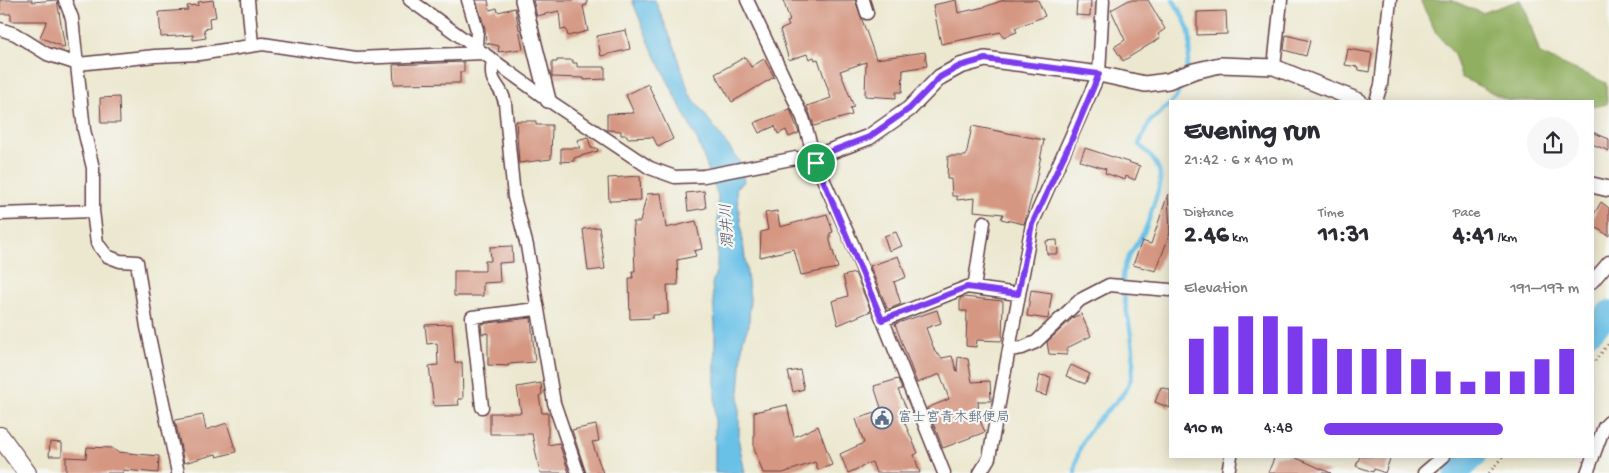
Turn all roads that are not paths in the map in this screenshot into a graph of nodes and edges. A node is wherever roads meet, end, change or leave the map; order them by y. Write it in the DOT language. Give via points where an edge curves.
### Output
graph roads {
  1 [pos="65,0"];
  2 [pos="248,0"];
  3 [pos="410,0"];
  4 [pos="468,0"];
  5 [pos="523,0"];
  6 [pos="747,0"];
  7 [pos="863,0"];
  8 [pos="1103,0"];
  9 [pos="1281,0"];
  10 [pos="1390,0"];
  11 [pos="867,13"];
  12 [pos="0,29"];
  13 [pos="252,45"];
  14 [pos="484,54"];
  15 [pos="78,64"];
  16 [pos="1274,67"];
  17 [pos="1099,74"];
  18 [pos="548,100"];
  19 [pos="1356,100"];
  20 [pos="1376,100"];
  21 [pos="816,163"];
  22 [pos="1594,185"];
  23 [pos="1609,189"];
  24 [pos="93,211"];
  25 [pos="0,214"];
  26 [pos="984,222"];
  27 [pos="1609,262"];
  28 [pos="1594,280"];
  29 [pos="974,288"];
  30 [pos="1169,290"];
  31 [pos="1018,294"];
  32 [pos="536,308"];
  33 [pos="882,320"];
  34 [pos="1009,350"];
  35 [pos="482,407"];
  36 [pos="1609,422"];
  37 [pos="0,436"];
  38 [pos="1594,454"];
  39 [pos="1231,458"];
  40 [pos="1442,458"];
  41 [pos="1593,458"];
  42 [pos="27,473"];
  43 [pos="178,473"];
  44 [pos="578,473"];
  45 [pos="944,473"];
  46 [pos="980,473"];
  47 [pos="1228,473"];
  48 [pos="1424,473"];
  49 [pos="1587,473"];
  1 -- 15 [label="street" via="72,18"];
  2 -- 13 [label="street"];
  3 -- 14 [label="street"];
  4 -- 14 [label="street"];
  5 -- 18 [label="street"];
  6 -- 21 [label="street" via="803,118"];
  7 -- 11 [label="street"];
  8 -- 17 [label="street"];
  9 -- 16 [label="street"];
  10 -- 20 [label="street" via="1381,85"];
  12 -- 15 [label="street" via="15,34 47,54"];
  13 -- 14 [label="street" via="285,46 356,58"];
  13 -- 15 [label="street" via="199,54"];
  14 -- 18 [label="street"];
  14 -- 32 [label="street" via="493,83 503,93 514,197 527,246"];
  15 -- 24 [label="street" via="84,130 93,168"];
  16 -- 17 [label="street" via="1220,65 1168,81 1145,84"];
  16 -- 19 [label="street"];
  17 -- 21 [label="street" via="985,59 960,66 940,77 909,109 869,137 826,153"];
  17 -- 31 [label="street" via="1032,224"];
  18 -- 21 [label="street" via="650,168 676,177 704,176 796,158"];
  21 -- 33 [label="street"];
  22 -- 23 [label="street"];
  24 -- 25 [label="street"];
  24 -- 43 [label="street" via="98,243 107,256 137,262 147,327"];
  26 -- 29 [label="street"];
  27 -- 28 [label="street"];
  29 -- 31 [label="street"];
  29 -- 33 [label="street" via="967,287"];
  30 -- 34 [label="street" via="1109,286 1080,300 1036,342"];
  31 -- 34 [label="street"];
  32 -- 35 [label="street" via="472,317"];
  32 -- 44 [label="street" via="554,403"];
  33 -- 45 [label="street"];
  34 -- 46 [label="street" via="988,458"];
  36 -- 38 [label="street"];
  37 -- 42 [label="main road"];
  39 -- 47 [label="street"];
  40 -- 48 [label="street"];
  41 -- 49 [label="street"];
}
